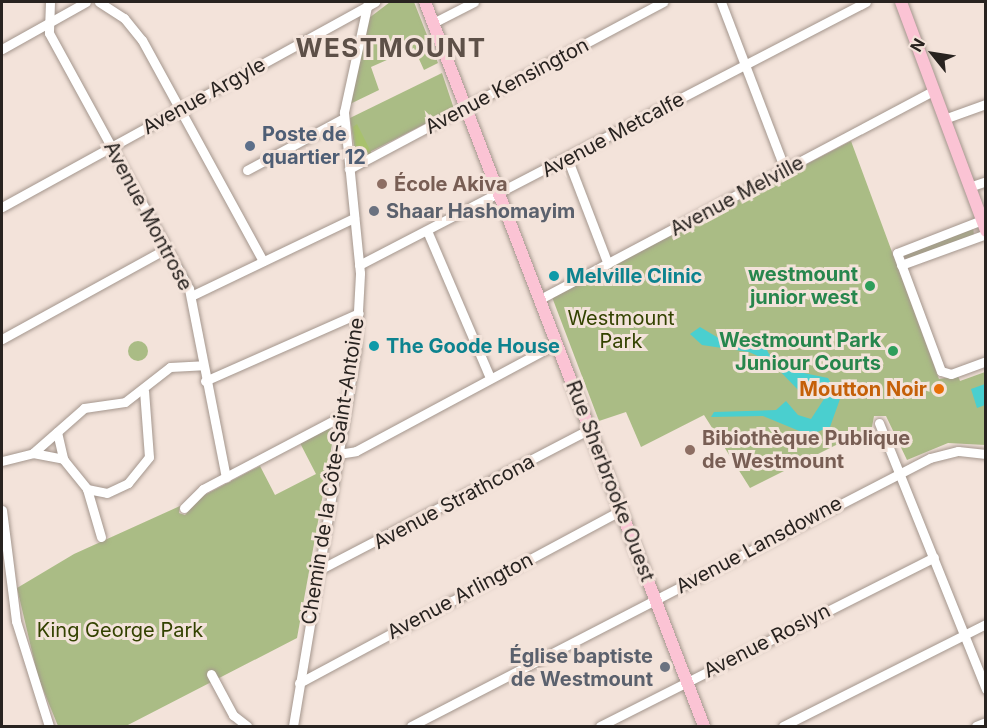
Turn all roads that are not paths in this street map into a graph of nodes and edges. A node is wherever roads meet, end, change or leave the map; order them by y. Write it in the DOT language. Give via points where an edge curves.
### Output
graph roads {
  1 [pos="50,2"];
  2 [pos="86,2"];
  3 [pos="99,2"];
  4 [pos="425,2"];
  5 [pos="474,2"];
  6 [pos="663,2"];
  7 [pos="721,2"];
  8 [pos="866,2"];
  9 [pos="900,2"];
  10 [pos="370,3"];
  11 [pos="49,22"];
  12 [pos="433,23"];
  13 [pos="2,49"];
  14 [pos="745,65"];
  15 [pos="933,91"];
  16 [pos="986,104"];
  17 [pos="466,109"];
  18 [pos="179,110"];
  19 [pos="344,118"];
  20 [pos="944,119"];
  21 [pos="111,147"];
  22 [pos="568,160"];
  23 [pos="349,169"];
  24 [pos="247,170"];
  25 [pos="785,170"];
  26 [pos="986,181"];
  27 [pos="969,187"];
  28 [pos="500,195"];
  29 [pos="2,207"];
  30 [pos="354,218"];
  31 [pos="984,228"];
  32 [pos="428,233"];
  33 [pos="166,249"];
  34 [pos="263,261"];
  35 [pos="608,264"];
  36 [pos="359,265"];
  37 [pos="901,265"];
  38 [pos="191,296"];
  39 [pos="540,299"];
  40 [pos="359,313"];
  41 [pos="2,339"];
  42 [pos="557,343"];
  43 [pos="986,362"];
  44 [pos="203,365"];
  45 [pos="490,378"];
  46 [pos="206,381"];
  47 [pos="144,391"];
  48 [pos="125,402"];
  49 [pos="142,414"];
  50 [pos="344,415"];
  51 [pos="879,423"];
  52 [pos="590,429"];
  53 [pos="57,432"];
  54 [pos="33,453"];
  55 [pos="338,454"];
  56 [pos="986,454"];
  57 [pos="63,459"];
  58 [pos="2,461"];
  59 [pos="901,472"];
  60 [pos="226,477"];
  61 [pos="87,489"];
  62 [pos="107,493"];
  63 [pos="184,508"];
  64 [pos="95,509"];
  65 [pos="2,510"];
  66 [pos="621,510"];
  67 [pos="101,537"];
  68 [pos="4,547"];
  69 [pos="934,557"];
  70 [pos="317,571"];
  71 [pos="655,600"];
  72 [pos="986,624"];
  73 [pos="964,634"];
  74 [pos="212,674"];
  75 [pos="687,682"];
  76 [pos="299,683"];
  77 [pos="986,689"];
  78 [pos="234,722"];
  79 [pos="986,722"];
  80 [pos="49,726"];
  81 [pos="247,726"];
  82 [pos="293,726"];
  83 [pos="411,726"];
  84 [pos="600,726"];
  85 [pos="704,726"];
  86 [pos="783,726"];
  87 [pos="976,726"];
  1 -- 11 [label="street, Avenue Montrose"];
  2 -- 11 [label="street"];
  3 -- 18 [label="street" via="135,30"];
  4 -- 12 [label="main road, Rue Sherbrooke Ouest"];
  5 -- 12 [label="street"];
  6 -- 17 [label="street, Avenue Kensington"];
  7 -- 14 [label="street"];
  8 -- 14 [label="street, Avenue Metcalfe"];
  9 -- 15 [label="main road"];
  10 -- 18 [label="street, Avenue Argyle"];
  10 -- 19 [label="street, Chemin de la Côte-Saint-Antoine"];
  11 -- 13 [label="street"];
  11 -- 21 [label="street, Avenue Montrose" via="50,33"];
  12 -- 17 [label="main road, Rue Sherbrooke Ouest"];
  14 -- 22 [label="street, Avenue Metcalfe"];
  14 -- 25 [label="street"];
  15 -- 20 [label="main road"];
  15 -- 25 [label="street, Avenue Melville"];
  16 -- 20 [label="street"];
  17 -- 23 [label="street, Avenue Kensington"];
  17 -- 28 [label="main road, Rue Sherbrooke Ouest"];
  18 -- 21 [label="street, Avenue Argyle"];
  18 -- 34 [label="street"];
  19 -- 23 [label="street, Chemin de la Côte-Saint-Antoine"];
  19 -- 24 [label="street"];
  20 -- 27 [label="main road"];
  21 -- 29 [label="street, Avenue Argyle"];
  21 -- 33 [label="street, Avenue Montrose"];
  22 -- 28 [label="street, Avenue Metcalfe"];
  22 -- 35 [label="street"];
  23 -- 30 [label="street, Chemin de la Côte-Saint-Antoine"];
  25 -- 35 [label="street, Avenue Melville"];
  26 -- 27 [label="street"];
  27 -- 31 [label="main road"];
  28 -- 32 [label="street, Avenue Metcalfe"];
  28 -- 39 [label="main road, Rue Sherbrooke Ouest"];
  30 -- 34 [label="street"];
  30 -- 36 [label="street, Chemin de la Côte-Saint-Antoine"];
  31 -- 37 [label="street"];
  31 -- 37 [label="street" via="897,253"];
  32 -- 36 [label="street, Avenue Metcalfe"];
  32 -- 45 [label="street"];
  33 -- 38 [label="street, Avenue Montrose"];
  33 -- 41 [label="street"];
  34 -- 38 [label="street"];
  35 -- 39 [label="street, Avenue Melville"];
  36 -- 40 [label="street, Chemin de la Côte-Saint-Antoine"];
  37 -- 43 [label="street" via="941,371 949,374"];
  38 -- 44 [label="street, Avenue Montrose"];
  39 -- 42 [label="main road, Rue Sherbrooke Ouest"];
  40 -- 46 [label="street"];
  40 -- 50 [label="street, Chemin de la Côte-Saint-Antoine"];
  42 -- 45 [label="street"];
  42 -- 52 [label="main road, Rue Sherbrooke Ouest"];
  44 -- 46 [label="street, Avenue Montrose"];
  44 -- 47 [label="street" via="170,367"];
  45 -- 55 [label="street" via="356,451"];
  46 -- 60 [label="street, Avenue Montrose"];
  47 -- 48 [label="street"];
  47 -- 49 [label="street"];
  48 -- 49 [label="street"];
  48 -- 53 [label="street" via="84,408"];
  49 -- 62 [label="street" via="147,462 137,477"];
  50 -- 55 [label="street, Chemin de la Côte-Saint-Antoine"];
  50 -- 60 [label="street"];
  51 -- 59 [label="street"];
  52 -- 66 [label="main road, Rue Sherbrooke Ouest"];
  52 -- 70 [label="street, Avenue Strathcona"];
  53 -- 54 [label="street"];
  53 -- 57 [label="street"];
  54 -- 57 [label="street"];
  54 -- 58 [label="street"];
  55 -- 70 [label="street, Chemin de la Côte-Saint-Antoine"];
  56 -- 59 [label="street, Avenue Lansdowne" via="948,452"];
  57 -- 61 [label="street"];
  59 -- 69 [label="street"];
  59 -- 71 [label="street, Avenue Lansdowne"];
  60 -- 63 [label="street" via="196,493"];
  61 -- 62 [label="street"];
  61 -- 64 [label="street"];
  62 -- 64 [label="street"];
  64 -- 67 [label="street"];
  65 -- 68 [label="street"];
  66 -- 71 [label="main road, Rue Sherbrooke Ouest"];
  66 -- 76 [label="street, Avenue Arlington"];
  68 -- 80 [label="street" via="23,648"];
  69 -- 73 [label="street"];
  69 -- 75 [label="street, Avenue Roslyn"];
  70 -- 76 [label="street, Chemin de la Côte-Saint-Antoine"];
  71 -- 75 [label="main road, Rue Sherbrooke Ouest"];
  71 -- 83 [label="street, Avenue Lansdowne"];
  72 -- 73 [label="street"];
  73 -- 77 [label="street"];
  73 -- 86 [label="street"];
  74 -- 78 [label="street"];
  75 -- 84 [label="street, Avenue Roslyn"];
  75 -- 85 [label="main road, Rue Sherbrooke Ouest"];
  76 -- 82 [label="street, Chemin de la Côte-Saint-Antoine"];
  78 -- 81 [label="street"];
  79 -- 87 [label="street"];
}
